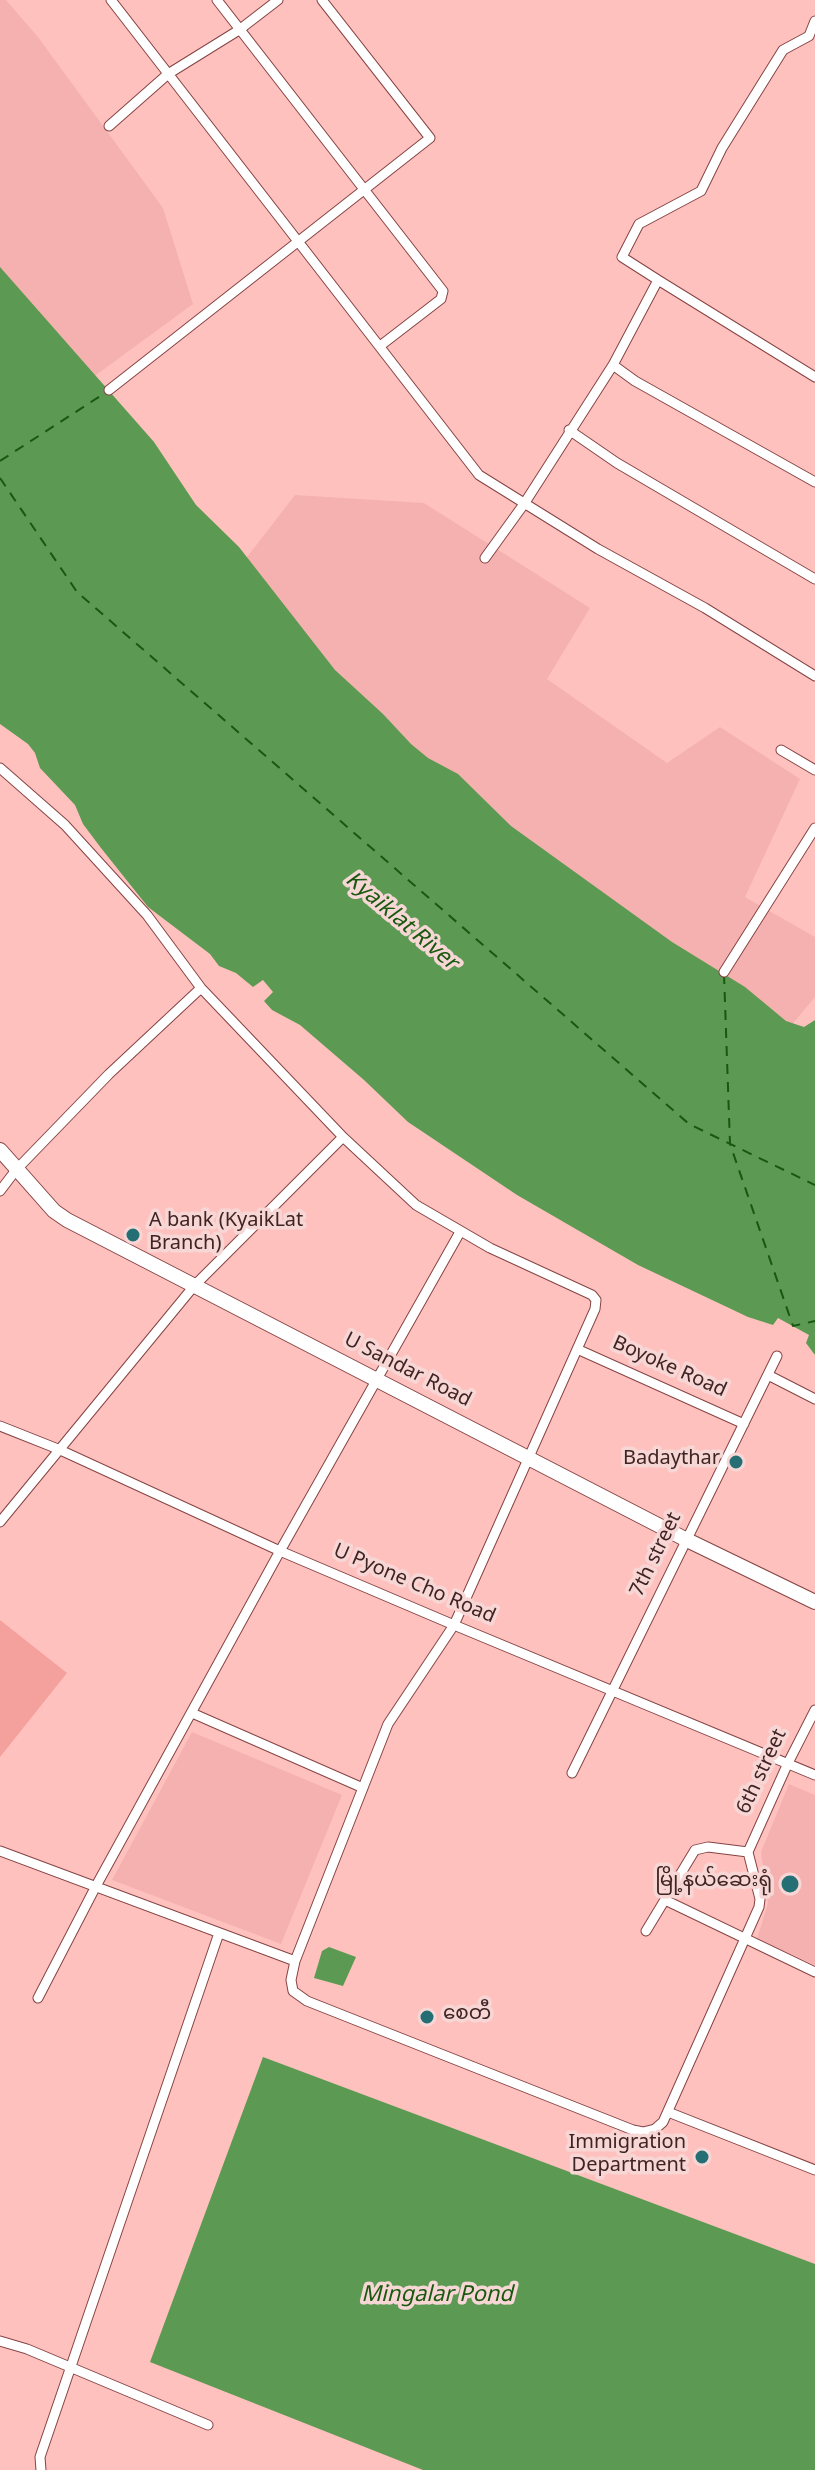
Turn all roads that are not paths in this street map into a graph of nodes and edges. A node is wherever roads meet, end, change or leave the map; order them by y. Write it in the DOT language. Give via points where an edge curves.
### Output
graph roads {
  1 [pos="111,0"];
  2 [pos="217,0"];
  3 [pos="278,0"];
  4 [pos="322,0"];
  5 [pos="815,21"];
  6 [pos="239,30"];
  7 [pos="168,74"];
  8 [pos="109,126"];
  9 [pos="364,188"];
  10 [pos="297,241"];
  11 [pos="658,280"];
  12 [pos="380,346"];
  13 [pos="613,365"];
  14 [pos="815,377"];
  15 [pos="109,390"];
  16 [pos="569,430"];
  17 [pos="815,482"];
  18 [pos="524,504"];
  19 [pos="485,558"];
  20 [pos="815,579"];
  21 [pos="815,676"];
  22 [pos="781,750"];
  23 [pos="0,768"];
  24 [pos="815,770"];
  25 [pos="815,828"];
  26 [pos="724,972"];
  27 [pos="201,988"];
  28 [pos="343,1137"];
  29 [pos="0,1150"];
  30 [pos="16,1170"];
  31 [pos="0,1191"];
  32 [pos="460,1232"];
  33 [pos="194,1286"];
  34 [pos="577,1349"];
  35 [pos="777,1356"];
  36 [pos="768,1375"];
  37 [pos="378,1381"];
  38 [pos="815,1399"];
  39 [pos="744,1424"];
  40 [pos="0,1426"];
  41 [pos="58,1449"];
  42 [pos="528,1458"];
  43 [pos="0,1522"];
  44 [pos="687,1540"];
  45 [pos="280,1551"];
  46 [pos="815,1602"];
  47 [pos="454,1625"];
  48 [pos="613,1690"];
  49 [pos="815,1710"];
  50 [pos="192,1713"];
  51 [pos="788,1763"];
  52 [pos="572,1773"];
  53 [pos="815,1775"];
  54 [pos="363,1788"];
  55 [pos="0,1851"];
  56 [pos="748,1852"];
  57 [pos="96,1886"];
  58 [pos="665,1900"];
  59 [pos="646,1931"];
  60 [pos="219,1933"];
  61 [pos="747,1939"];
  62 [pos="295,1961"];
  63 [pos="815,1972"];
  64 [pos="38,1998"];
  65 [pos="668,2112"];
  66 [pos="815,2170"];
  67 [pos="0,2341"];
  68 [pos="71,2368"];
  69 [pos="208,2425"];
  70 [pos="41,2470"];
  1 -- 7 [label="street"];
  2 -- 6 [label="street"];
  3 -- 6 [label="street"];
  4 -- 9 [label="street" via="430,138"];
  5 -- 11 [label="street" via="809,36 783,50 701,191 639,224 622,257"];
  6 -- 7 [label="street"];
  6 -- 9 [label="street"];
  7 -- 8 [label="street"];
  7 -- 10 [label="street"];
  9 -- 10 [label="street"];
  9 -- 12 [label="street" via="443,291 441,299"];
  10 -- 12 [label="street"];
  10 -- 15 [label="street"];
  11 -- 13 [label="street"];
  11 -- 14 [label="street"];
  12 -- 18 [label="street" via="479,475"];
  13 -- 16 [label="street"];
  13 -- 17 [label="street"];
  16 -- 18 [label="street"];
  16 -- 20 [label="street"];
  18 -- 19 [label="street"];
  18 -- 21 [label="street"];
  22 -- 24 [label="street"];
  23 -- 27 [label="street" via="65,825 137,904"];
  25 -- 26 [label="street"];
  27 -- 28 [label="street"];
  27 -- 30 [label="street"];
  28 -- 32 [label="street" via="416,1205"];
  28 -- 33 [label="street"];
  29 -- 30 [label="main road, U Sandar Road"];
  30 -- 31 [label="street"];
  30 -- 33 [label="main road, U Sandar Road" via="54,1211"];
  32 -- 34 [label="street" via="594,1298 596,1305"];
  32 -- 37 [label="street"];
  33 -- 37 [label="main road, U Sandar Road"];
  33 -- 41 [label="street"];
  34 -- 39 [label="street, Boyoke Road"];
  34 -- 42 [label="street"];
  35 -- 36 [label="street, 7th street"];
  36 -- 38 [label="street"];
  36 -- 39 [label="street, 7th street"];
  37 -- 42 [label="main road, U Sandar Road"];
  37 -- 45 [label="street"];
  39 -- 44 [label="street, 7th street"];
  40 -- 41 [label="street, U Pyone Cho Road"];
  41 -- 43 [label="street"];
  41 -- 45 [label="street, U Pyone Cho Road"];
  42 -- 44 [label="main road, U Sandar Road"];
  42 -- 47 [label="street"];
  44 -- 46 [label="main road, U Sandar Road"];
  44 -- 48 [label="street, 7th street"];
  45 -- 47 [label="street, U Pyone Cho Road"];
  45 -- 50 [label="street"];
  47 -- 48 [label="street, U Pyone Cho Road"];
  47 -- 54 [label="street" via="388,1724"];
  48 -- 51 [label="street, U Pyone Cho Road"];
  48 -- 52 [label="street, 7th street"];
  49 -- 51 [label="street, 6th street"];
  50 -- 54 [label="street"];
  50 -- 57 [label="street"];
  51 -- 53 [label="street, U Pyone Cho Road"];
  51 -- 56 [label="street, 6th street"];
  54 -- 62 [label="street"];
  55 -- 57 [label="street"];
  56 -- 58 [label="street" via="695,1850"];
  56 -- 61 [label="street" via="760,1903"];
  57 -- 60 [label="street"];
  57 -- 64 [label="street"];
  58 -- 59 [label="street"];
  58 -- 61 [label="street"];
  60 -- 62 [label="street"];
  60 -- 68 [label="street"];
  61 -- 63 [label="street"];
  61 -- 65 [label="street"];
  62 -- 65 [label="street" via="291,1986 307,2001 633,2130 655,2129"];
  65 -- 66 [label="street"];
  67 -- 68 [label="street"];
  68 -- 69 [label="street"];
  68 -- 70 [label="street" via="40,2457"];
}
